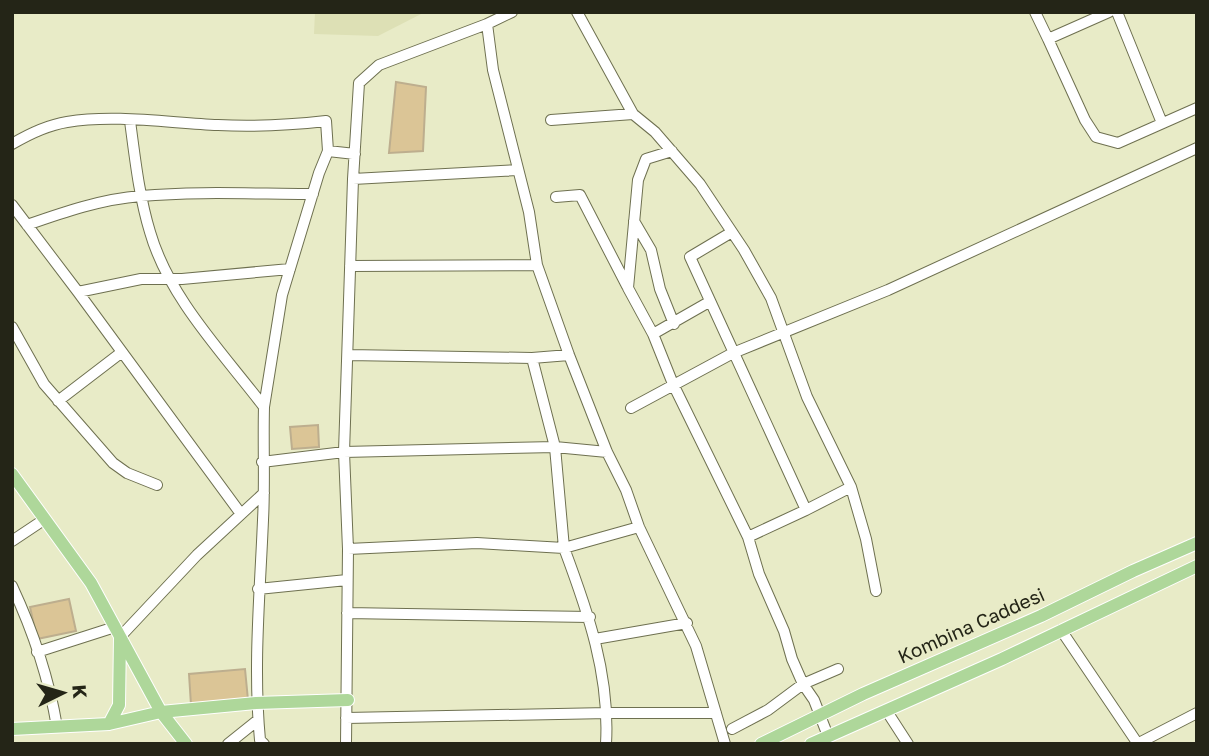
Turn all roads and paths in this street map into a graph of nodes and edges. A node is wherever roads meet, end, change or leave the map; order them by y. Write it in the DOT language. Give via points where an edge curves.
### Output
graph roads {
  1 [pos="512,12"];
  2 [pos="577,12"];
  3 [pos="1035,12"];
  4 [pos="1109,12"];
  5 [pos="1117,12"];
  6 [pos="487,24"];
  7 [pos="1048,39"];
  8 [pos="1197,108"];
  9 [pos="633,114"];
  10 [pos="551,120"];
  11 [pos="130,121"];
  12 [pos="1162,123"];
  13 [pos="12,144"];
  14 [pos="1197,148"];
  15 [pos="328,151"];
  16 [pos="672,151"];
  17 [pos="355,154"];
  18 [pos="517,170"];
  19 [pos="353,179"];
  20 [pos="313,194"];
  21 [pos="141,196"];
  22 [pos="556,197"];
  23 [pos="12,205"];
  24 [pos="634,221"];
  25 [pos="27,225"];
  26 [pos="732,232"];
  27 [pos="537,265"];
  28 [pos="350,266"];
  29 [pos="290,269"];
  30 [pos="170,279"];
  31 [pos="628,288"];
  32 [pos="78,292"];
  33 [pos="709,302"];
  34 [pos="674,324"];
  35 [pos="12,327"];
  36 [pos="783,332"];
  37 [pos="653,334"];
  38 [pos="122,352"];
  39 [pos="733,354"];
  40 [pos="348,355"];
  41 [pos="569,355"];
  42 [pos="532,358"];
  43 [pos="673,384"];
  44 [pos="58,401"];
  45 [pos="264,407"];
  46 [pos="631,408"];
  47 [pos="555,447"];
  48 [pos="344,452"];
  49 [pos="607,452"];
  50 [pos="262,462"];
  51 [pos="12,474"];
  52 [pos="158,485"];
  53 [pos="851,487"];
  54 [pos="264,493"];
  55 [pos="806,510"];
  56 [pos="241,514"];
  57 [pos="45,519"];
  58 [pos="639,527"];
  59 [pos="748,537"];
  60 [pos="12,541"];
  61 [pos="1197,543"];
  62 [pos="564,548"];
  63 [pos="348,549"];
  64 [pos="1197,566"];
  65 [pos="347,580"];
  66 [pos="12,586"];
  67 [pos="258,589"];
  68 [pos="876,591"];
  69 [pos="347,613"];
  70 [pos="590,617"];
  71 [pos="687,623"];
  72 [pos="1061,630"];
  73 [pos="117,632"];
  74 [pos="595,639"];
  75 [pos="37,652"];
  76 [pos="838,669"];
  77 [pos="803,684"];
  78 [pos="348,700"];
  79 [pos="256,703"];
  80 [pos="886,710"];
  81 [pos="161,712"];
  82 [pos="608,713"];
  83 [pos="716,713"];
  84 [pos="1197,713"];
  85 [pos="820,717"];
  86 [pos="346,718"];
  87 [pos="258,720"];
  88 [pos="109,724"];
  89 [pos="57,727"];
  90 [pos="12,729"];
  91 [pos="732,729"];
  92 [pos="828,736"];
  93 [pos="186,744"];
  94 [pos="228,744"];
  95 [pos="264,744"];
  96 [pos="346,744"];
  97 [pos="606,744"];
  98 [pos="725,744"];
  99 [pos="761,744"];
  100 [pos="811,744"];
  101 [pos="908,744"];
  102 [pos="1137,744"];
  1 -- 6 [label="street"];
  2 -- 9 [label="street"];
  3 -- 7 [label="street"];
  4 -- 7 [label="street"];
  5 -- 12 [label="street"];
  6 -- 17 [label="street" via="379,65 359,83"];
  6 -- 18 [label="street"];
  7 -- 12 [label="street" via="1096,137 1118,143"];
  8 -- 12 [label="street"];
  9 -- 10 [label="street"];
  9 -- 16 [label="street"];
  11 -- 13 [label="street" via="66,122"];
  11 -- 15 [label="street" via="290,125 326,121"];
  11 -- 21 [label="street"];
  14 -- 36 [label="street" via="888,290"];
  15 -- 17 [label="street"];
  15 -- 20 [label="street"];
  16 -- 24 [label="street" via="646,159 638,180"];
  16 -- 26 [label="street"];
  17 -- 19 [label="street"];
  18 -- 19 [label="street"];
  18 -- 27 [label="street"];
  19 -- 28 [label="street"];
  20 -- 21 [label="street"];
  20 -- 29 [label="street"];
  21 -- 25 [label="street" via="77,208"];
  21 -- 30 [label="street" via="150,235"];
  22 -- 31 [label="street" via="580,195"];
  23 -- 25 [label="street"];
  24 -- 31 [label="street"];
  24 -- 34 [label="street" via="651,250"];
  25 -- 32 [label="street"];
  26 -- 33 [label="street" via="690,257"];
  26 -- 36 [label="street" via="771,298"];
  27 -- 28 [label="street"];
  27 -- 41 [label="street"];
  28 -- 40 [label="street"];
  29 -- 30 [label="street"];
  29 -- 45 [label="street"];
  30 -- 32 [label="street" via="141,279"];
  30 -- 45 [label="street"];
  31 -- 37 [label="street"];
  32 -- 38 [label="street"];
  33 -- 34 [label="street"];
  33 -- 39 [label="street"];
  34 -- 37 [label="street"];
  35 -- 44 [label="street"];
  36 -- 39 [label="street"];
  36 -- 53 [label="street" via="807,397"];
  37 -- 43 [label="street"];
  38 -- 44 [label="street"];
  38 -- 56 [label="street"];
  39 -- 43 [label="street"];
  39 -- 55 [label="street"];
  40 -- 42 [label="street"];
  40 -- 48 [label="street"];
  41 -- 42 [label="street"];
  41 -- 49 [label="street"];
  42 -- 47 [label="street"];
  43 -- 46 [label="street"];
  43 -- 59 [label="street"];
  44 -- 52 [label="street" via="113,463 127,474"];
  45 -- 50 [label="street"];
  47 -- 48 [label="street"];
  47 -- 49 [label="street"];
  47 -- 62 [label="street"];
  48 -- 50 [label="street"];
  48 -- 63 [label="street"];
  49 -- 58 [label="street"];
  50 -- 54 [label="street"];
  51 -- 57 [label="main road"];
  53 -- 55 [label="street"];
  53 -- 68 [label="street"];
  54 -- 56 [label="street"];
  54 -- 67 [label="street"];
  55 -- 59 [label="street"];
  56 -- 73 [label="street"];
  57 -- 60 [label="street"];
  57 -- 73 [label="main road" via="91,583"];
  58 -- 62 [label="street"];
  58 -- 71 [label="street"];
  59 -- 77 [label="street"];
  61 -- 85 [label="main road, Kombina Caddesi"];
  62 -- 63 [label="street" via="477,543"];
  62 -- 70 [label="street"];
  63 -- 65 [label="street"];
  64 -- 72 [label="main road"];
  65 -- 67 [label="street"];
  65 -- 69 [label="street"];
  66 -- 75 [label="street"];
  67 -- 79 [label="street"];
  69 -- 70 [label="street"];
  69 -- 78 [label="street"];
  70 -- 74 [label="street"];
  71 -- 74 [label="street"];
  71 -- 83 [label="street"];
  72 -- 80 [label="main road"];
  72 -- 102 [label="street"];
  73 -- 75 [label="street"];
  73 -- 81 [label="main road"];
  73 -- 88 [label="main road" via="119,705"];
  74 -- 82 [label="street"];
  75 -- 89 [label="street" via="50,687"];
  76 -- 77 [label="street"];
  77 -- 85 [label="street"];
  77 -- 91 [label="street"];
  78 -- 79 [label="main road"];
  78 -- 86 [label="street"];
  79 -- 81 [label="main road"];
  79 -- 87 [label="street"];
  80 -- 92 [label="main road"];
  80 -- 101 [label="street"];
  81 -- 88 [label="main road"];
  81 -- 93 [label="main road"];
  82 -- 83 [label="street"];
  82 -- 86 [label="street"];
  82 -- 97 [label="street"];
  83 -- 98 [label="street"];
  84 -- 102 [label="street"];
  85 -- 92 [label="street"];
  85 -- 99 [label="main road, Kombina Caddesi"];
  86 -- 96 [label="street"];
  87 -- 94 [label="street"];
  87 -- 95 [label="street"];
  88 -- 89 [label="main road"];
  89 -- 90 [label="main road"];
  92 -- 100 [label="main road"];
}
